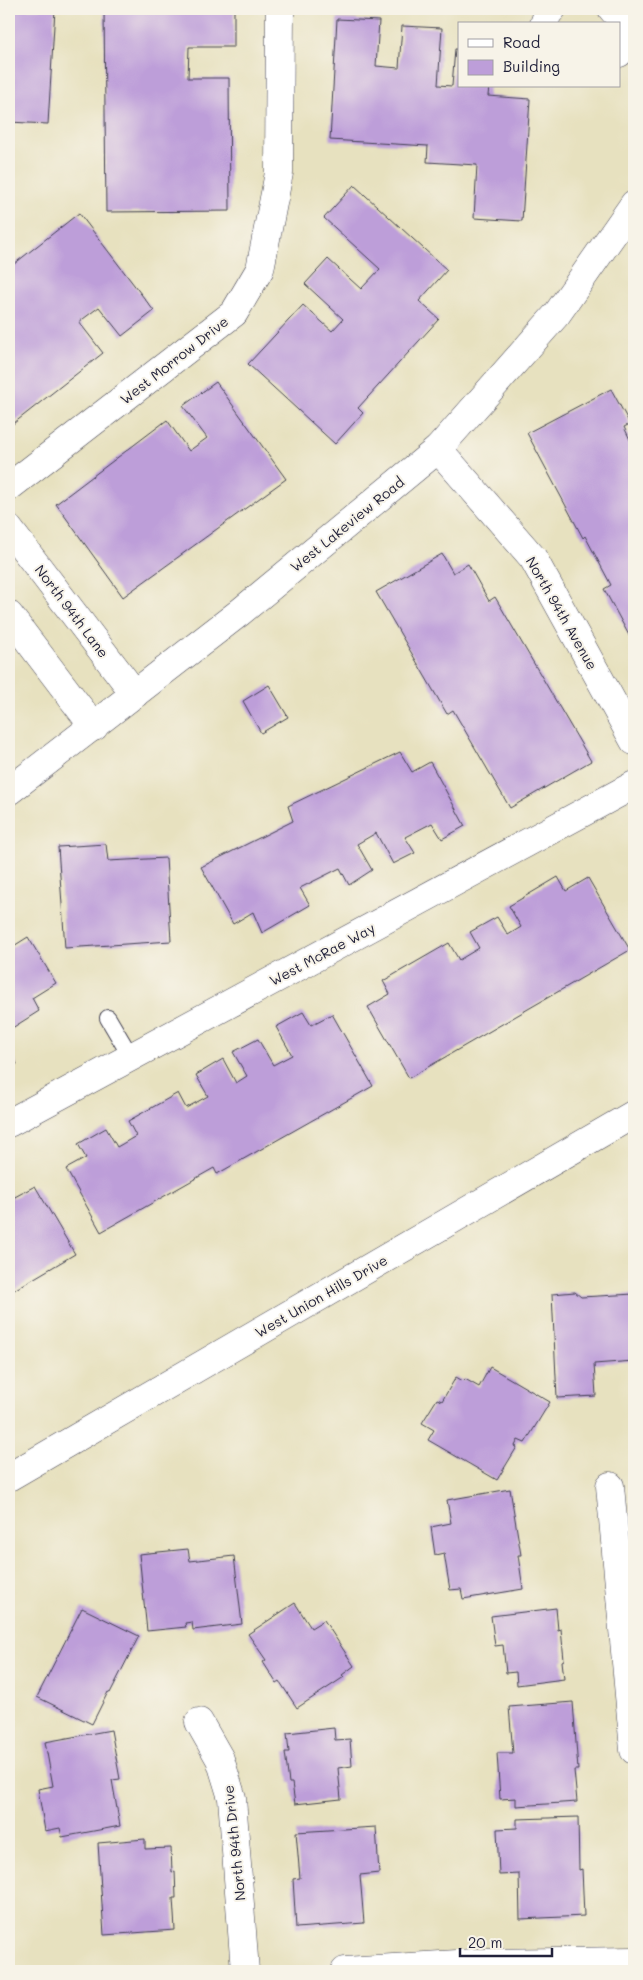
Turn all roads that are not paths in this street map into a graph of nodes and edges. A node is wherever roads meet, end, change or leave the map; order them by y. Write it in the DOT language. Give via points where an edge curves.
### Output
graph roads {
  1 [pos="280,9"];
  2 [pos="612,9"];
  3 [pos="620,49"];
  4 [pos="634,204"];
  5 [pos="438,449"];
  6 [pos="9,488"];
  7 [pos="9,529"];
  8 [pos="9,615"];
  9 [pos="135,694"];
  10 [pos="94,727"];
  11 [pos="634,741"];
  12 [pos="634,785"];
  13 [pos="9,791"];
  14 [pos="108,1018"];
  15 [pos="131,1057"];
  16 [pos="634,1114"];
  17 [pos="9,1123"];
  18 [pos="9,1477"];
  19 [pos="610,1486"];
  20 [pos="199,1722"];
  21 [pos="634,1750"];
  22 [pos="634,1962"];
  23 [pos="244,1971"];
  24 [pos="345,1971"];
  1 -- 6 [label="street, West Morrow Drive" via="279,173 260,269 234,313"];
  2 -- 3 [label="street" via="622,24"];
  4 -- 5 [label="street, West Lakeview Road" via="557,314"];
  5 -- 9 [label="street, West Lakeview Road"];
  5 -- 11 [label="street, North 94th Avenue" via="532,558"];
  7 -- 9 [label="street, North 94th Lane"];
  8 -- 10 [label="street"];
  9 -- 10 [label="street, West Lakeview Road"];
  10 -- 13 [label="street, West Lakeview Road"];
  12 -- 15 [label="street, West McRae Way"];
  14 -- 15 [label="lane"];
  15 -- 17 [label="street, West McRae Way"];
  16 -- 18 [label="street, West Union Hills Drive"];
  19 -- 21 [label="street"];
  20 -- 23 [label="street, North 94th Drive" via="220,1759 232,1798"];
  22 -- 24 [label="street" via="473,1963"];
}
